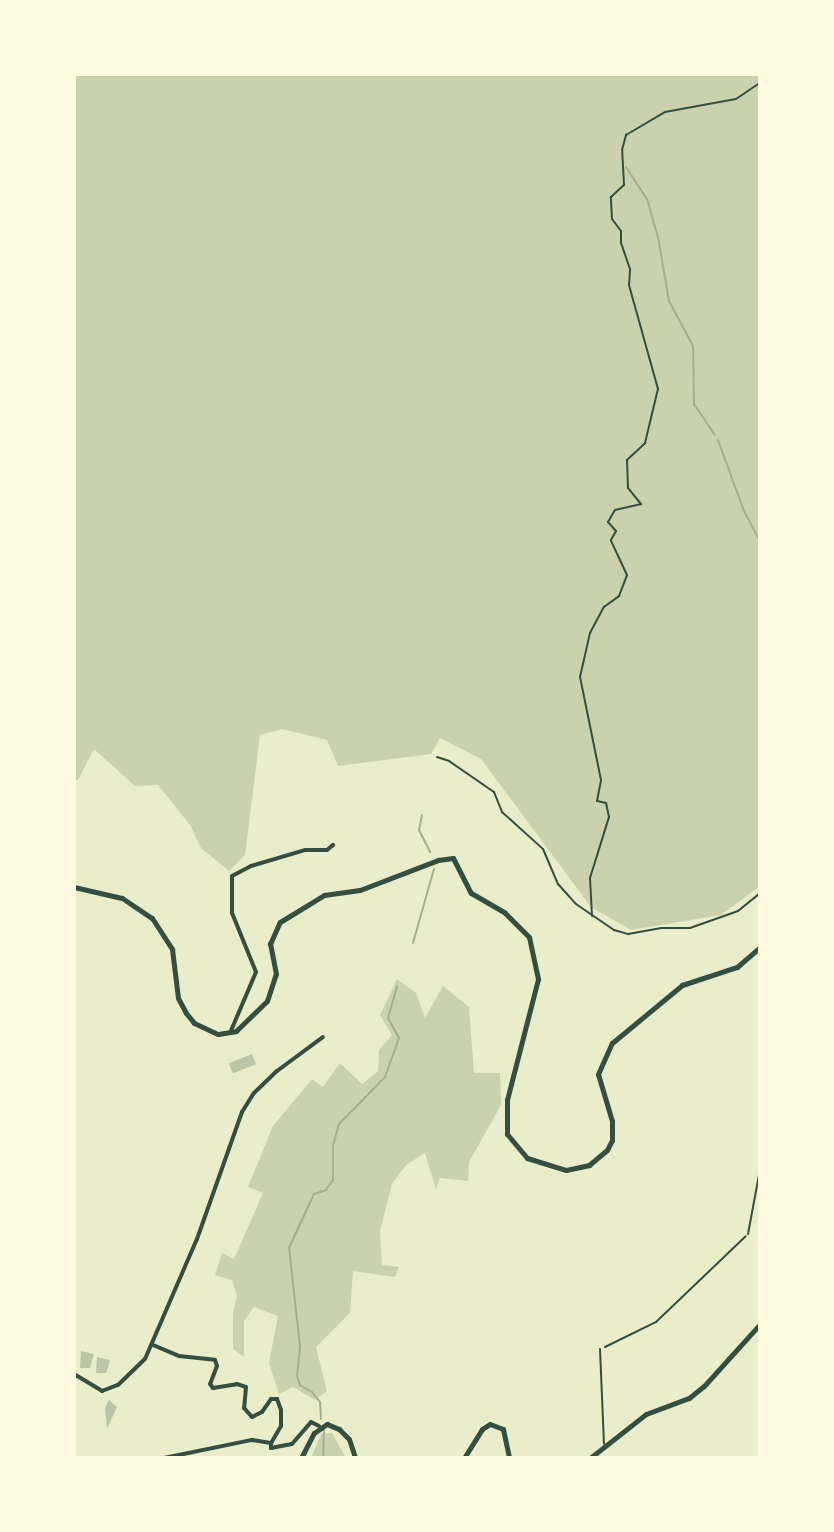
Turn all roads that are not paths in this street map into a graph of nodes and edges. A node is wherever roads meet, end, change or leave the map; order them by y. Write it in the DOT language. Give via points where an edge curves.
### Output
graph roads {
  1 [pos="333,845"];
  2 [pos="74,887"];
  3 [pos="760,947"];
  4 [pos="230,1033"];
  5 [pos="323,1037"];
  6 [pos="760,1169"];
  7 [pos="748,1234"];
  8 [pos="760,1324"];
  9 [pos="153,1345"];
  10 [pos="600,1349"];
  11 [pos="74,1374"];
  12 [pos="319,1426"];
  13 [pos="271,1443"];
  14 [pos="603,1449"];
  15 [pos="164,1458"];
  16 [pos="301,1458"];
  17 [pos="355,1458"];
  18 [pos="464,1458"];
  19 [pos="509,1458"];
  20 [pos="590,1458"];
  1 -- 4 [label="street" via="294,852 232,876 232,913 256,972"];
  2 -- 4 [label="street" via="122,898 152,918 172,949 178,998 186,1013 208,1031"];
  3 -- 4 [label="street" via="737,967 682,985 612,1043 598,1074 612,1140 607,1150 578,1170 527,1158 507,1134 511,1083 535,996 536,957 519,924 471,893 453,858 360,890 324,895 280,922 270,944 274,987 257,1013"];
  5 -- 9 [label="street" via="254,1093 230,1141"];
  6 -- 7 [label="lane"];
  8 -- 14 [label="street" via="689,1398 646,1414"];
  9 -- 11 [label="street" via="118,1385 102,1391"];
  9 -- 13 [label="street" via="179,1356 215,1360 210,1384 246,1387 244,1408 252,1417 277,1399 281,1426"];
  10 -- 14 [label="lane"];
  12 -- 13 [label="street" via="311,1422 292,1444 277,1450"];
  12 -- 16 [label="street"];
  12 -- 17 [label="street" via="339,1429"];
  13 -- 15 [label="street" via="252,1440"];
  14 -- 20 [label="street"];
  18 -- 19 [label="street" via="490,1424 503,1429"];
}
